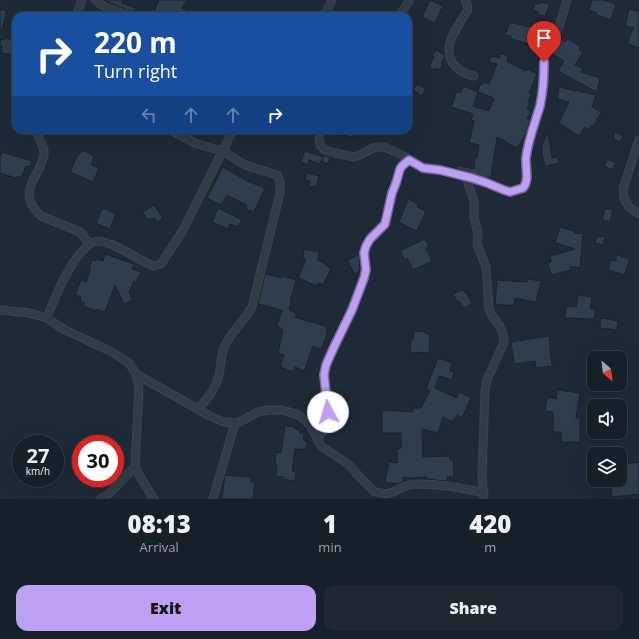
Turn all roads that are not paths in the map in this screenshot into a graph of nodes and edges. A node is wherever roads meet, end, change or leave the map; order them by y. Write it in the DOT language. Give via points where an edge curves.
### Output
graph roads {
  1 [pos="82,0"];
  2 [pos="95,0"];
  3 [pos="332,0"];
  4 [pos="465,0"];
  5 [pos="567,0"];
  6 [pos="409,1"];
  7 [pos="78,12"];
  8 [pos="119,12"];
  9 [pos="326,12"];
  10 [pos="402,12"];
  11 [pos="474,76"];
  12 [pos="38,134"];
  13 [pos="178,134"];
  14 [pos="231,134"];
  15 [pos="320,134"];
  16 [pos="639,140"];
  17 [pos="223,151"];
  18 [pos="409,160"];
  19 [pos="466,176"];
  20 [pos="639,214"];
  21 [pos="90,244"];
  22 [pos="0,310"];
  23 [pos="47,318"];
  24 [pos="136,374"];
  25 [pos="198,409"];
  26 [pos="235,423"];
  27 [pos="318,439"];
  28 [pos="135,466"];
  29 [pos="484,496"];
  30 [pos="100,499"];
  31 [pos="154,499"];
  32 [pos="213,499"];
  1 -- 7 [label="street"];
  2 -- 8 [label="street"];
  3 -- 9 [label="street"];
  4 -- 11 [label="street" via="468,9 451,39 449,52 458,70"];
  5 -- 19 [label="street" via="559,27 546,52 544,84 526,158 525,185 510,192"];
  6 -- 10 [label="street"];
  12 -- 21 [label="street" via="44,156 29,190 30,202 41,216 80,232"];
  13 -- 17 [label="street" via="197,144"];
  14 -- 17 [label="street"];
  15 -- 18 [label="street" via="319,144 325,150 354,157 373,148 384,147"];
  16 -- 20 [label="street" via="623,189 629,207"];
  17 -- 21 [label="street" via="183,230 161,264 150,264 108,243 97,241"];
  17 -- 25 [label="street" via="245,165 277,175 280,193 252,307 225,346 214,389"];
  18 -- 19 [label="street" via="423,168"];
  18 -- 27 [label="street" via="400,169 385,224 366,246 364,278 326,365 324,375 328,420"];
  19 -- 29 [label="street" via="474,201 477,244 486,267 490,309 504,336 485,391 482,476"];
  21 -- 23 [label="street" via="78,255"];
  22 -- 23 [label="street"];
  23 -- 24 [label="street" via="129,363"];
  24 -- 25 [label="street"];
  24 -- 28 [label="street" via="139,388"];
  25 -- 26 [label="street" via="223,422"];
  26 -- 27 [label="street" via="263,411 289,412 308,422"];
  26 -- 32 [label="street"];
  27 -- 29 [label="street" via="322,447 348,464 372,491 378,494 390,496 417,484 459,488"];
  28 -- 30 [label="street" via="110,493"];
  28 -- 31 [label="street"];
}
